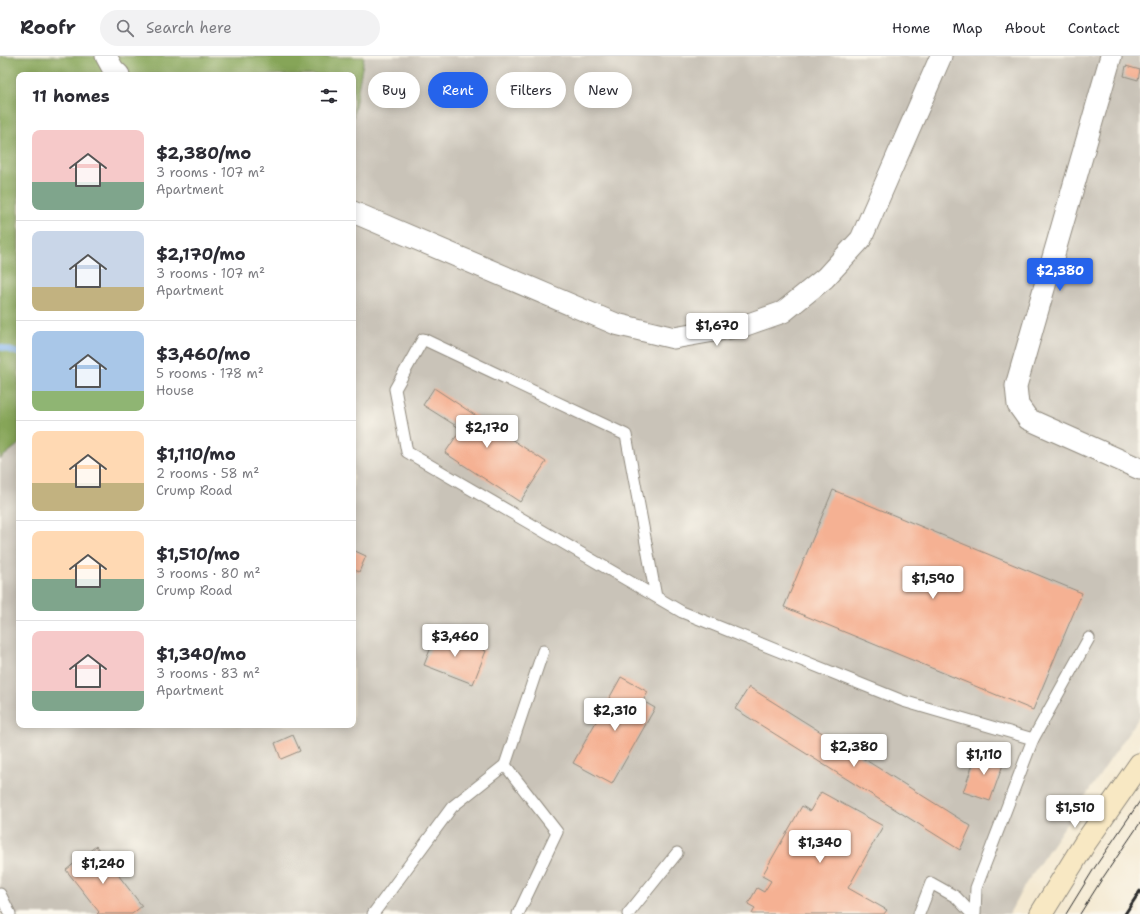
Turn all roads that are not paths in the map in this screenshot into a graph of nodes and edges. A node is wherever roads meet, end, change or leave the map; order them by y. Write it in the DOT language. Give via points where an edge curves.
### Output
graph roads {
  1 [pos="106,56"];
  2 [pos="941,56"];
  3 [pos="1111,56"];
  4 [pos="116,72"];
  5 [pos="356,213"];
  6 [pos="1140,468"];
  7 [pos="656,597"];
  8 [pos="1089,638"];
  9 [pos="543,651"];
  10 [pos="1033,739"];
  11 [pos="1140,764"];
  12 [pos="505,765"];
  13 [pos="677,853"];
  14 [pos="0,894"];
  15 [pos="10,914"];
  16 [pos="374,914"];
  17 [pos="518,914"];
  18 [pos="628,914"];
  19 [pos="919,914"];
  20 [pos="972,914"];
  21 [pos="975,914"];
  22 [pos="1041,914"];
  1 -- 4 [label="street"];
  2 -- 5 [label="street" via="861,239 825,278 783,312 742,326 674,338 616,324"];
  3 -- 6 [label="street" via="1016,386 1018,405 1028,419"];
  7 -- 7 [label="lane" via="407,452 395,389 423,339 626,435"];
  7 -- 10 [label="lane" via="682,612 903,701"];
  8 -- 10 [label="lane"];
  9 -- 12 [label="lane"];
  10 -- 21 [label="lane" via="976,888"];
  11 -- 22 [label="street" via="1085,843"];
  12 -- 16 [label="lane" via="452,807"];
  12 -- 17 [label="lane" via="556,832"];
  13 -- 18 [label="lane"];
  14 -- 15 [label="lane"];
  19 -- 20 [label="lane" via="931,884 956,897"];
}
